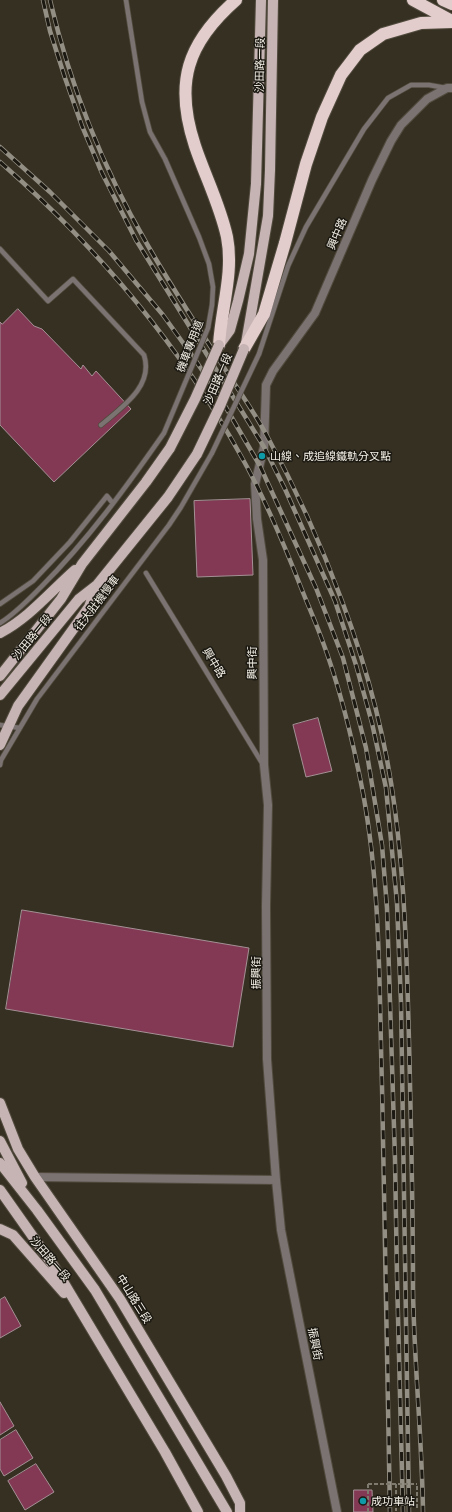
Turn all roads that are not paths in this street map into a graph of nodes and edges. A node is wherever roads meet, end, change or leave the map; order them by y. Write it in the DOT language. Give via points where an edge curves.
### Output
graph roads {
  1 [pos="126,0"];
  2 [pos="236,0"];
  3 [pos="261,0"];
  4 [pos="413,0"];
  5 [pos="443,0"];
  6 [pos="452,4"];
  7 [pos="273,5"];
  8 [pos="452,21"];
  9 [pos="450,88"];
  10 [pos="0,249"];
  11 [pos="219,345"];
  12 [pos="244,349"];
  13 [pos="101,425"];
  14 [pos="111,501"];
  15 [pos="262,560"];
  16 [pos="82,564"];
  17 [pos="146,573"];
  18 [pos="97,585"];
  19 [pos="0,604"];
  20 [pos="0,623"];
  21 [pos="0,633"];
  22 [pos="0,676"];
  23 [pos="0,695"];
  24 [pos="4,726"];
  25 [pos="20,728"];
  26 [pos="0,745"];
  27 [pos="0,765"];
  28 [pos="264,765"];
  29 [pos="0,1103"];
  30 [pos="0,1141"];
  31 [pos="0,1163"];
  32 [pos="35,1177"];
  33 [pos="276,1180"];
  34 [pos="0,1190"];
  35 [pos="36,1210"];
  36 [pos="0,1229"];
  37 [pos="78,1310"];
  38 [pos="198,1512"];
  39 [pos="227,1512"];
  40 [pos="240,1512"];
  41 [pos="337,1512"];
  1 -- 20 [label="lane, 機車專用道, bridge" via="142,102 150,132 168,166 209,264 213,286 208,328 164,432 68,560 28,600"];
  2 -- 11 [label="highway" via="221,13 198,42 186,77 186,100 195,146 227,238 228,281"];
  3 -- 11 [label="main road, 沙田路一段" via="256,184 249,254 230,330"];
  4 -- 8 [label="highway"];
  5 -- 6 [label="highway"];
  7 -- 12 [label="main road, 沙田路一段" via="268,216"];
  8 -- 12 [label="highway" via="421,23 383,34 360,50 341,75 322,117 306,164 264,314"];
  9 -- 15 [label="street, 興中路" via="427,99 401,125 391,141 315,313 266,385 264,447 255,484"];
  9 -- 25 [label="lane, 往大肚機慢車, bridge" via="411,86 388,98 364,129 306,227 288,266 259,354 212,453 181,507 37,699"];
  10 -- 13 [label="lane" via="48,301 73,279 144,355 147,364 145,378 133,396"];
  11 -- 16 [label="main road, 沙田路一段, bridge" via="170,448"];
  12 -- 18 [label="main road, 沙田路一段, bridge" via="197,454 168,497"];
  14 -- 19 [label="lane" via="106,496 70,542 33,581"];
  15 -- 28 [label="street, 興中街"];
  16 -- 21 [label="main road, 沙田路一段" via="33,609"];
  16 -- 22 [label="main road, 沙田路一段" via="61,599"];
  17 -- 28 [label="lane, 興中路"];
  18 -- 23 [label="main road, 沙田路一段" via="80,599"];
  18 -- 24 [label="main road" via="89,607"];
  24 -- 25 [label="lane"];
  24 -- 26 [label="main road"];
  25 -- 27 [label="lane, 往大肚機慢車"];
  28 -- 33 [label="street, 振興街" via="268,805 267,1059"];
  29 -- 32 [label="main road, 中山路三段" via="18,1149"];
  30 -- 35 [label="main road"];
  31 -- 35 [label="main road"];
  32 -- 33 [label="street"];
  32 -- 40 [label="main road, 中山路三段" via="120,1299 226,1476 240,1503"];
  33 -- 41 [label="street, 振興街" via="281,1230"];
  34 -- 37 [label="main road" via="54,1268"];
  35 -- 39 [label="main road" via="95,1290"];
  36 -- 37 [label="main road, 沙田路一段" via="13,1235"];
  37 -- 38 [label="main road"];
}
